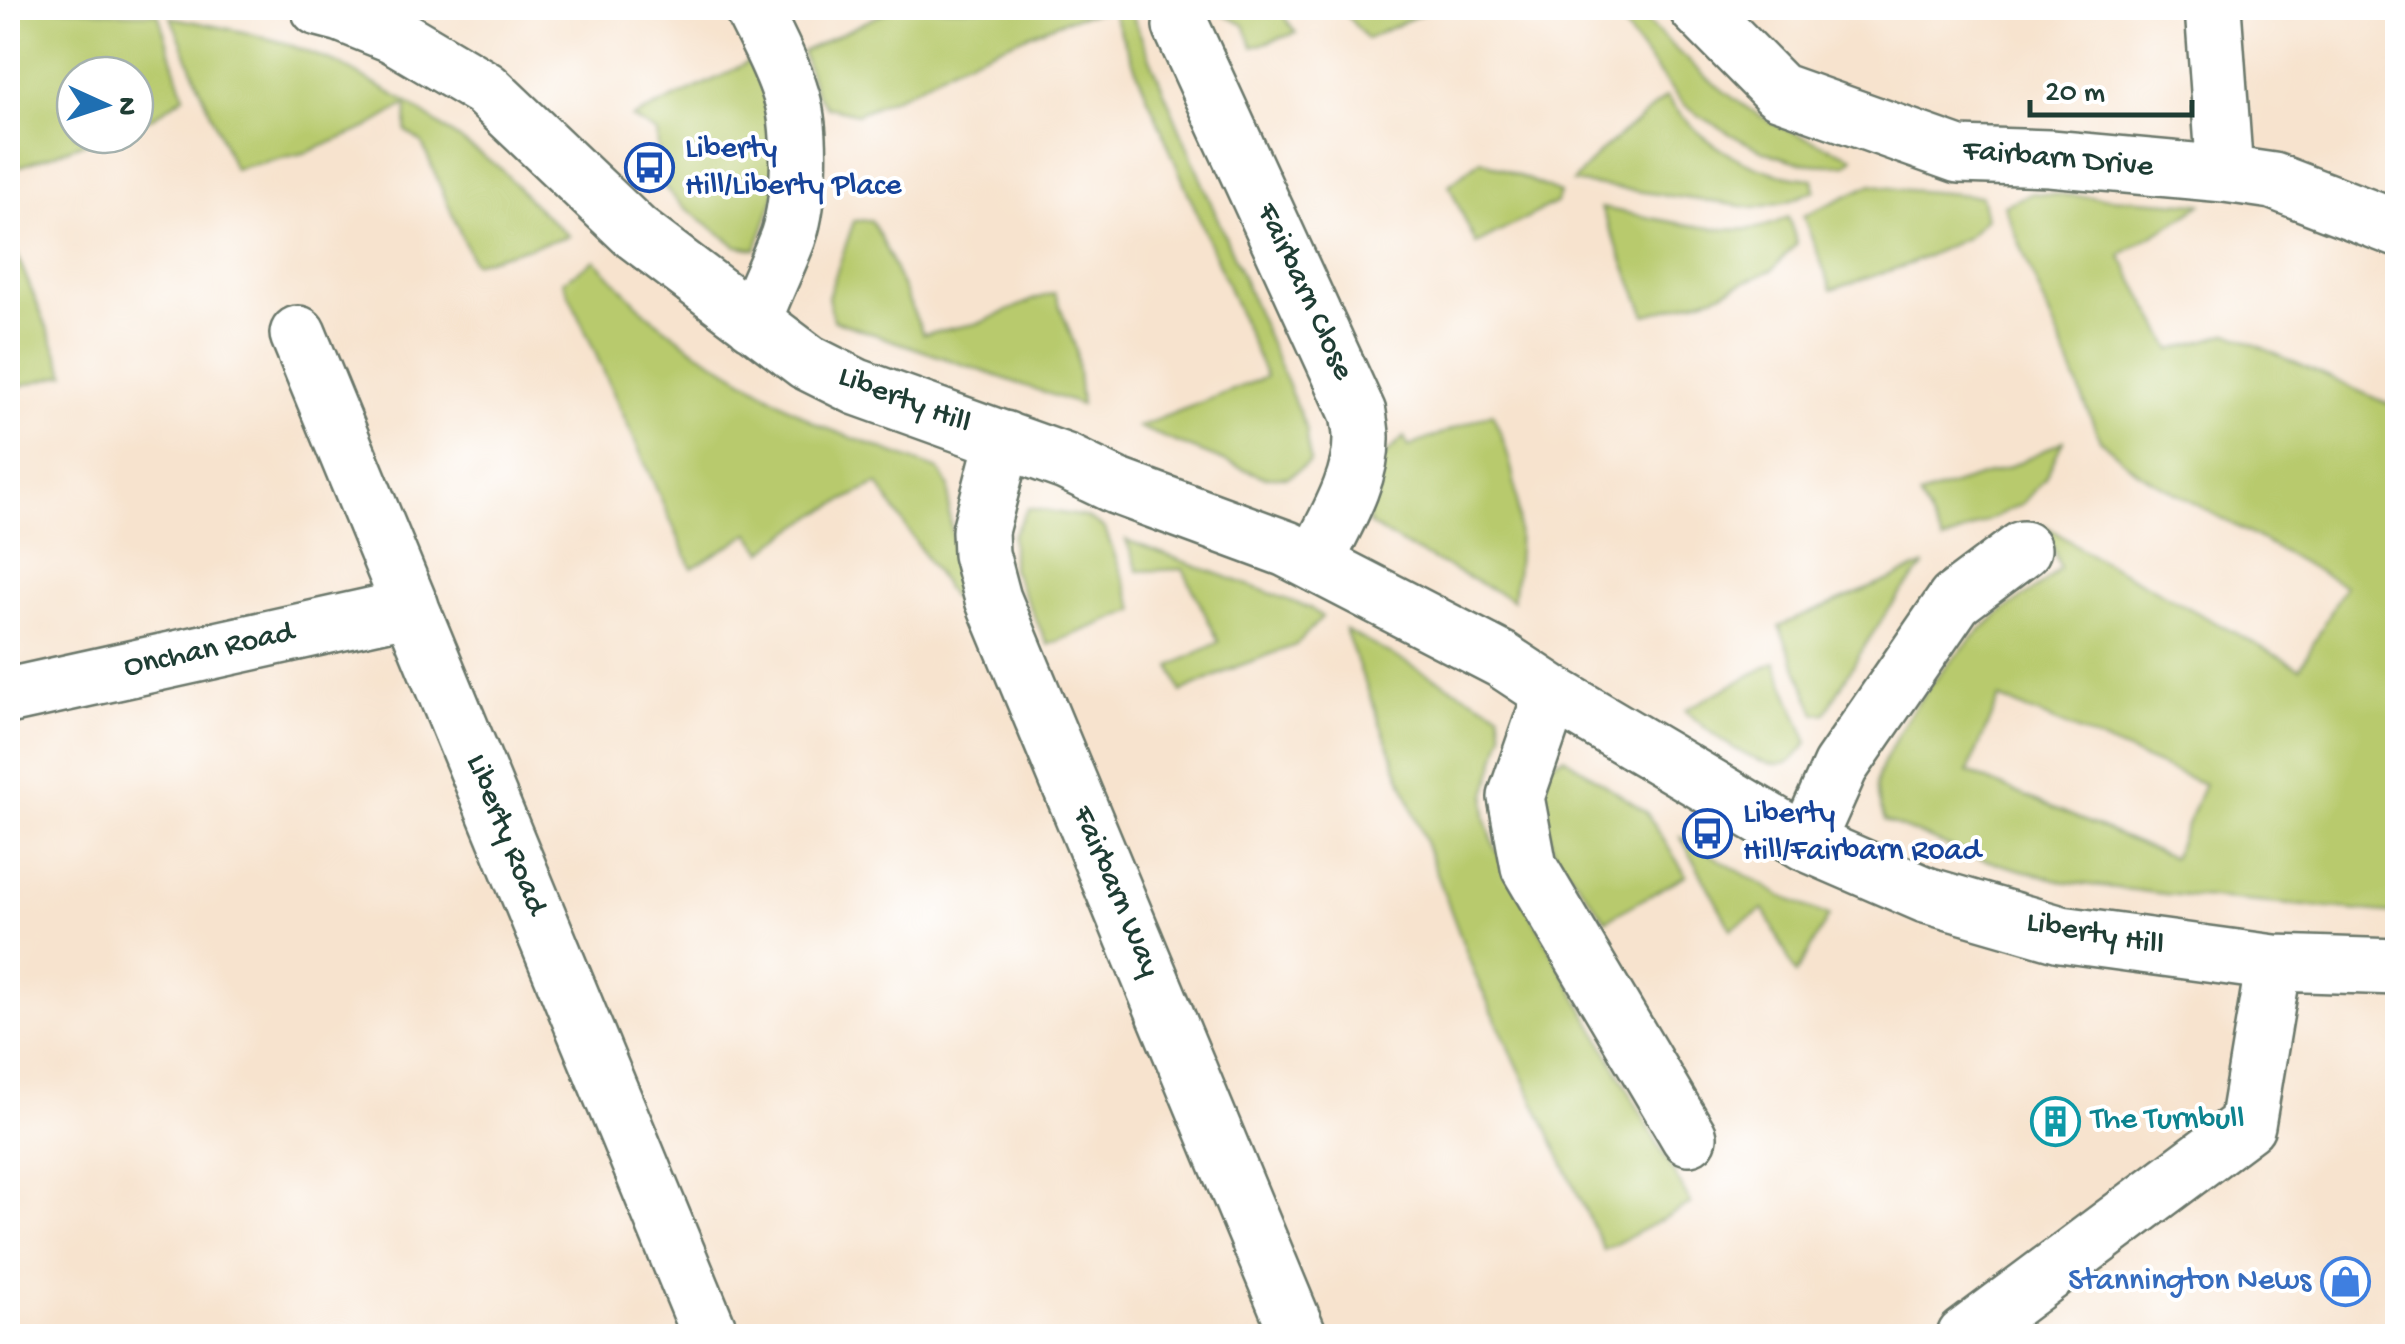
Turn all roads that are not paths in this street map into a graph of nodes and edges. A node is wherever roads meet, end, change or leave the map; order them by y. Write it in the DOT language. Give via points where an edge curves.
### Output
graph roads {
  1 [pos="319,8"];
  2 [pos="752,8"];
  3 [pos="1697,8"];
  4 [pos="2213,8"];
  5 [pos="1181,26"];
  6 [pos="2225,174"];
  7 [pos="2398,229"];
  8 [pos="753,322"];
  9 [pos="298,334"];
  10 [pos="1004,439"];
  11 [pos="2023,549"];
  12 [pos="1315,563"];
  13 [pos="411,607"];
  14 [pos="1552,693"];
  15 [pos="8,696"];
  16 [pos="1806,844"];
  17 [pos="2274,963"];
  18 [pos="2398,967"];
  19 [pos="1689,1138"];
  20 [pos="711,1336"];
  21 [pos="1299,1336"];
  22 [pos="1965,1336"];
  1 -- 8 [label="street, Liberty Hill" via="394,35 484,89 635,232"];
  2 -- 8 [label="street" via="790,92 798,164 794,215"];
  3 -- 6 [label="street, Fairbarn Drive" via="1779,91 1959,155"];
  4 -- 6 [label="street"];
  5 -- 12 [label="street, Fairbarn Close" via="1358,413 1362,436 1350,491"];
  6 -- 7 [label="street, Fairbarn Drive" via="2272,181"];
  8 -- 10 [label="street, Liberty Hill" via="807,362 856,387"];
  9 -- 13 [label="street, Liberty Road"];
  10 -- 12 [label="street, Liberty Hill"];
  10 -- 21 [label="street, Fairbarn Way" via="980,531 994,599"];
  11 -- 16 [label="street" via="1955,600 1840,766"];
  12 -- 14 [label="street, Liberty Hill"];
  13 -- 15 [label="street, Onchan Road"];
  13 -- 20 [label="street, Liberty Road"];
  14 -- 16 [label="street, Liberty Hill"];
  14 -- 19 [label="street" via="1516,797 1528,867"];
  16 -- 17 [label="street, Liberty Hill" via="1926,895 2062,934"];
  17 -- 18 [label="street, Liberty Hill"];
  17 -- 22 [label="street" via="2246,1126"];
}
